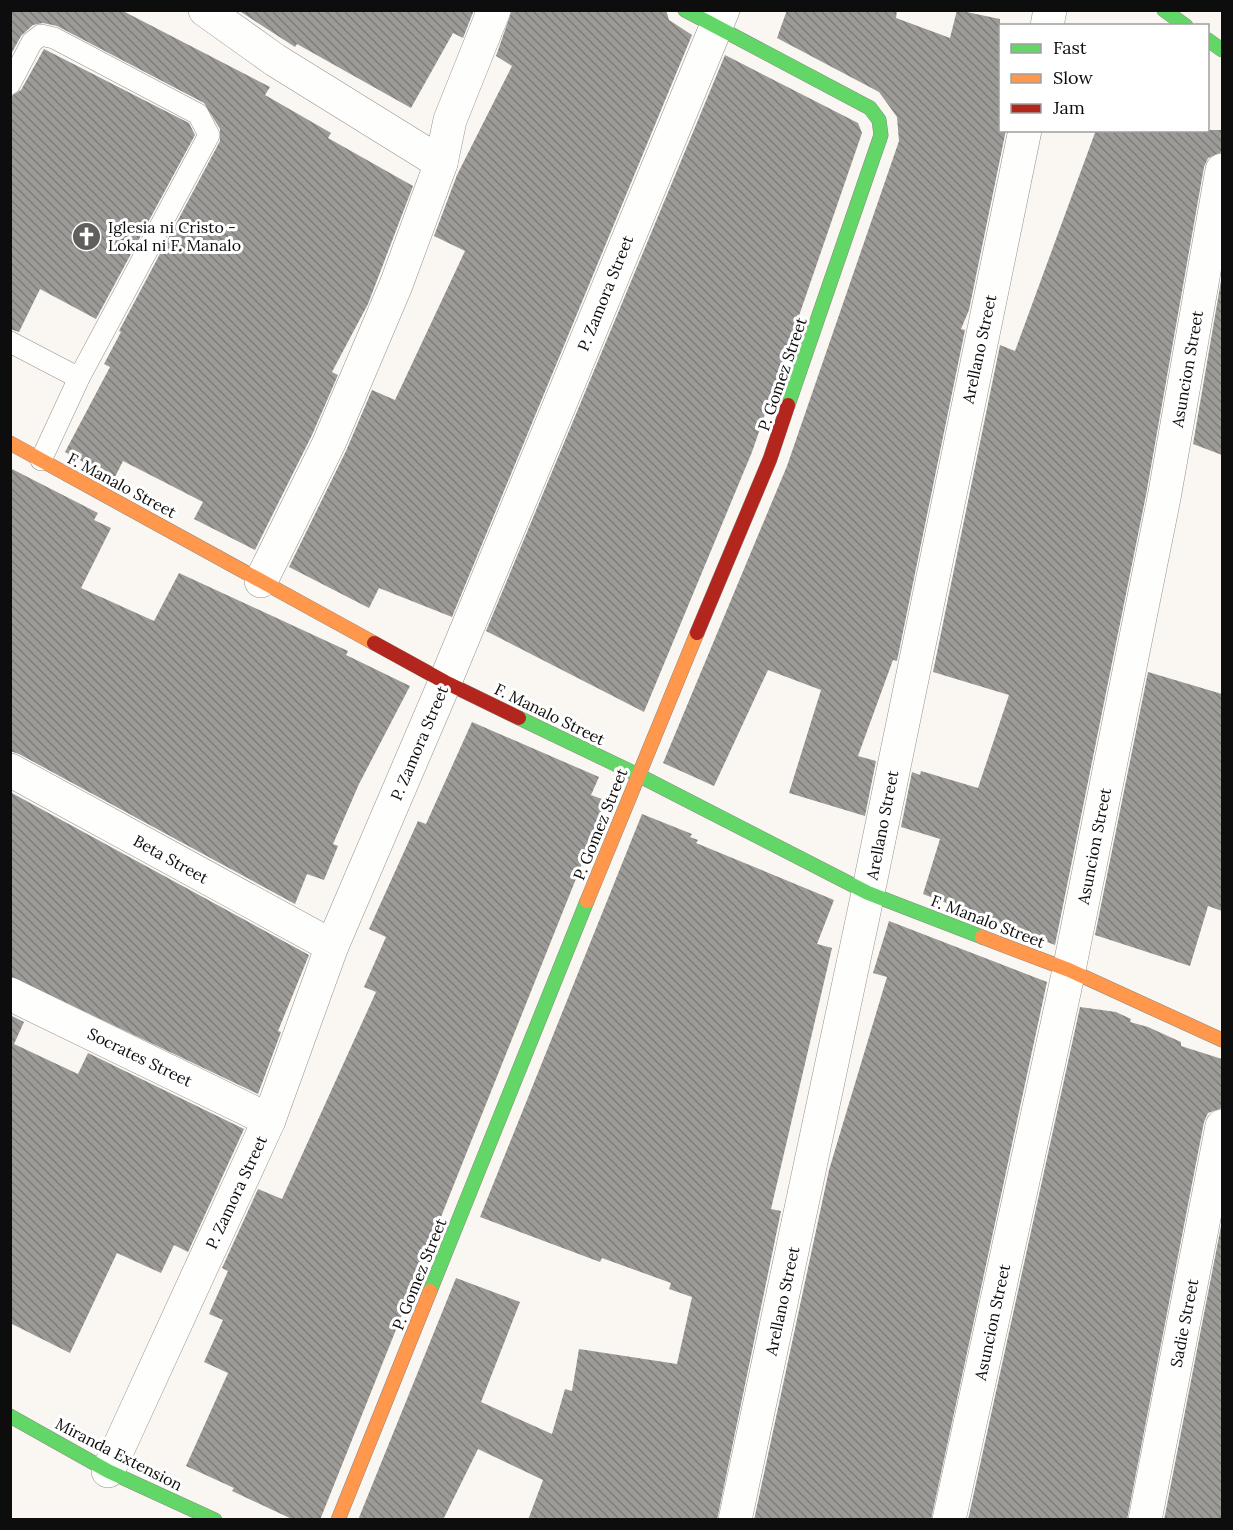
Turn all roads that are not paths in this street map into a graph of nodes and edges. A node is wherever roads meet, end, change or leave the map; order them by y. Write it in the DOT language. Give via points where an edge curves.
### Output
graph roads {
  1 [pos="205,10"];
  2 [pos="494,10"];
  3 [pos="685,10"];
  4 [pos="1164,10"];
  5 [pos="719,19"];
  6 [pos="1183,24"];
  7 [pos="1209,41"];
  8 [pos="1222,50"];
  9 [pos="10,84"];
  10 [pos="1025,132"];
  11 [pos="441,163"];
  12 [pos="1222,170"];
  13 [pos="10,342"];
  14 [pos="79,378"];
  15 [pos="10,443"];
  16 [pos="41,460"];
  17 [pos="261,581"];
  18 [pos="445,682"];
  19 [pos="10,770"];
  20 [pos="638,775"];
  21 [pos="868,893"];
  22 [pos="332,946"];
  23 [pos="1068,970"];
  24 [pos="10,994"];
  25 [pos="1222,1040"];
  26 [pos="268,1120"];
  27 [pos="1222,1126"];
  28 [pos="10,1416"];
  29 [pos="108,1471"];
  30 [pos="215,1520"];
  31 [pos="339,1520"];
  32 [pos="735,1520"];
  33 [pos="949,1520"];
  34 [pos="1145,1520"];
  1 -- 11 [label="street" via="285,66"];
  2 -- 11 [label="street" via="450,120"];
  3 -- 5 [label="street"];
  4 -- 6 [label="street"];
  5 -- 18 [label="street, P. Zamora Street"];
  5 -- 20 [label="street, P. Gomez Street" via="870,108 879,120 881,135 770,459"];
  7 -- 8 [label="street"];
  9 -- 14 [label="lane" via="32,42 42,35 54,38 198,114 208,135"];
  10 -- 21 [label="street, Arellano Street"];
  11 -- 17 [label="street" via="396,285 329,443"];
  12 -- 23 [label="street, Asuncion Street" via="1164,498"];
  13 -- 14 [label="lane"];
  14 -- 16 [label="lane"];
  15 -- 16 [label="street, F. Manalo Street"];
  16 -- 17 [label="street, F. Manalo Street"];
  17 -- 18 [label="street, F. Manalo Street"];
  18 -- 20 [label="street, F. Manalo Street"];
  18 -- 22 [label="street, P. Zamora Street"];
  19 -- 22 [label="street, Beta Street"];
  20 -- 21 [label="street, F. Manalo Street"];
  20 -- 31 [label="street, P. Gomez Street"];
  21 -- 23 [label="street, F. Manalo Street"];
  21 -- 32 [label="street, Arellano Street"];
  22 -- 26 [label="street, P. Zamora Street"];
  23 -- 25 [label="street, F. Manalo Street"];
  23 -- 33 [label="street, Asuncion Street"];
  24 -- 26 [label="street, Socrates Street"];
  26 -- 29 [label="street, P. Zamora Street"];
  27 -- 34 [label="street, Sadie Street"];
  28 -- 29 [label="street, Miranda Extension"];
  29 -- 30 [label="street, Miranda Extension"];
}
